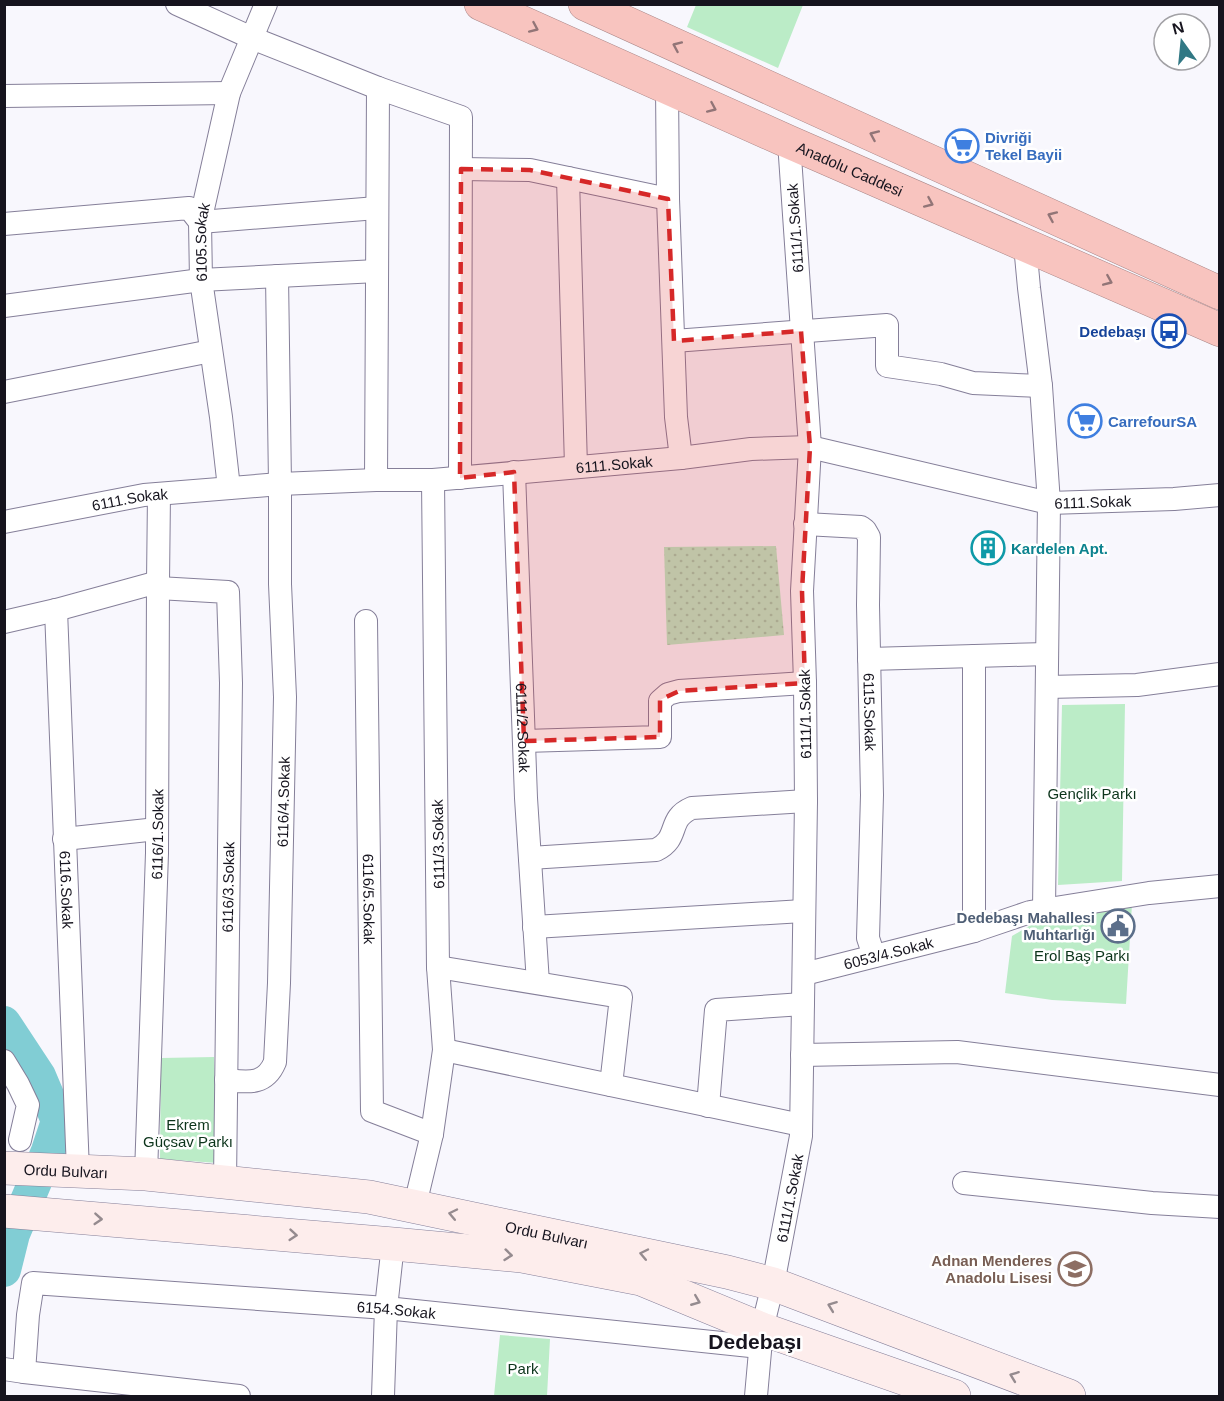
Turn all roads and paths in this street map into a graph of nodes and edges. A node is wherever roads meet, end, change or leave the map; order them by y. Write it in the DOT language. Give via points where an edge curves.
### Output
graph roads {
  1 [pos="177,4"];
  2 [pos="266,4"];
  3 [pos="481,4"];
  4 [pos="585,4"];
  5 [pos="252,38"];
  6 [pos="667,87"];
  7 [pos="378,88"];
  8 [pos="229,93"];
  9 [pos="4,96"];
  10 [pos="789,142"];
  11 [pos="461,169"];
  12 [pos="568,178"];
  13 [pos="668,199"];
  14 [pos="377,208"];
  15 [pos="200,222"];
  16 [pos="4,224"];
  17 [pos="1025,245"];
  18 [pos="377,271"];
  19 [pos="277,276"];
  20 [pos="201,280"];
  21 [pos="1220,293"];
  22 [pos="4,306"];
  23 [pos="1220,330"];
  24 [pos="801,331"];
  25 [pos="674,341"];
  26 [pos="211,351"];
  27 [pos="1041,386"];
  28 [pos="4,392"];
  29 [pos="810,447"];
  30 [pos="681,458"];
  31 [pos="576,467"];
  32 [pos="514,472"];
  33 [pos="460,478"];
  34 [pos="376,480"];
  35 [pos="434,480"];
  36 [pos="280,484"];
  37 [pos="229,488"];
  38 [pos="159,494"];
  39 [pos="1220,495"];
  40 [pos="1049,503"];
  41 [pos="4,522"];
  42 [pos="806,524"];
  43 [pos="158,585"];
  44 [pos="56,610"];
  45 [pos="366,621"];
  46 [pos="4,622"];
  47 [pos="1047,654"];
  48 [pos="974,656"];
  49 [pos="869,659"];
  50 [pos="1220,674"];
  51 [pos="805,682"];
  52 [pos="1047,687"];
  53 [pos="524,741"];
  54 [pos="806,801"];
  55 [pos="157,829"];
  56 [pos="64,839"];
  57 [pos="530,858"];
  58 [pos="1220,886"];
  59 [pos="1044,910"];
  60 [pos="803,911"];
  61 [pos="534,927"];
  62 [pos="974,931"];
  63 [pos="874,956"];
  64 [pos="438,967"];
  65 [pos="804,974"];
  66 [pos="537,982"];
  67 [pos="803,1004"];
  68 [pos="444,1050"];
  69 [pos="802,1055"];
  70 [pos="4,1061"];
  71 [pos="226,1080"];
  72 [pos="611,1085"];
  73 [pos="1220,1085"];
  74 [pos="14,1094"];
  75 [pos="708,1106"];
  76 [pos="801,1125"];
  77 [pos="432,1134"];
  78 [pos="14,1159"];
  79 [pos="65,1170"];
  80 [pos="146,1174"];
  81 [pos="225,1182"];
  82 [pos="964,1183"];
  83 [pos="414,1205"];
  84 [pos="1220,1208"];
  85 [pos="4,1211"];
  86 [pos="393,1244"];
  87 [pos="773,1284"];
  88 [pos="386,1308"];
  89 [pos="761,1338"];
  90 [pos="14,1370"];
  91 [pos="939,1394"];
  92 [pos="239,1396"];
  93 [pos="383,1396"];
  94 [pos="756,1396"];
  95 [pos="1069,1396"];
  1 -- 5 [label="street"];
  2 -- 5 [label="street, 6105.Sokak"];
  3 -- 6 [label="highway, Anadolu Caddesi, one-way"];
  21 -- 4 [label="highway, one-way"];
  5 -- 7 [label="street"];
  5 -- 8 [label="street, 6105.Sokak"];
  6 -- 10 [label="highway, Anadolu Caddesi, one-way"];
  6 -- 13 [label="street"];
  7 -- 11 [label="street" via="461,117"];
  7 -- 14 [label="street"];
  8 -- 9 [label="street"];
  8 -- 15 [label="street, 6105.Sokak"];
  10 -- 17 [label="highway, Anadolu Caddesi, one-way"];
  10 -- 24 [label="street, 6111/1.Sokak"];
  11 -- 12 [label="street" via="530,170"];
  11 -- 33 [label="street"];
  12 -- 13 [label="street"];
  12 -- 31 [label="street"];
  13 -- 25 [label="street"];
  14 -- 15 [label="street"];
  14 -- 18 [label="street"];
  15 -- 16 [label="street" via="189,208"];
  15 -- 20 [label="street, 6105.Sokak"];
  17 -- 23 [label="highway, Anadolu Caddesi, one-way"];
  17 -- 27 [label="street"];
  18 -- 19 [label="street"];
  18 -- 34 [label="street"];
  19 -- 20 [label="street"];
  19 -- 36 [label="street, 6116/4.Sokak"];
  20 -- 22 [label="street"];
  20 -- 26 [label="street, 6105.Sokak"];
  24 -- 25 [label="street"];
  24 -- 27 [label="street" via="887,325 887,366 973,383"];
  24 -- 29 [label="street, 6111/1.Sokak"];
  25 -- 30 [label="street"];
  26 -- 28 [label="street"];
  26 -- 37 [label="street, 6105.Sokak"];
  27 -- 40 [label="street"];
  29 -- 30 [label="street, 6111.Sokak"];
  29 -- 40 [label="street, 6111.Sokak"];
  29 -- 42 [label="street, 6111/1.Sokak"];
  30 -- 31 [label="street, 6111.Sokak"];
  31 -- 32 [label="street, 6111.Sokak"];
  32 -- 33 [label="street, 6111.Sokak"];
  32 -- 53 [label="street, 6111/2.Sokak"];
  33 -- 35 [label="street, 6111.Sokak"];
  34 -- 35 [label="street, 6111.Sokak"];
  34 -- 36 [label="street, 6111.Sokak"];
  35 -- 64 [label="street, 6111/3.Sokak"];
  36 -- 37 [label="street, 6111.Sokak"];
  36 -- 71 [label="street, 6116/4.Sokak" via="285,698 275,1062 257,1081"];
  37 -- 38 [label="street, 6111.Sokak"];
  38 -- 41 [label="street, 6111.Sokak"];
  38 -- 43 [label="street, 6116/1.Sokak"];
  39 -- 40 [label="street, 6111.Sokak"];
  40 -- 47 [label="street"];
  42 -- 49 [label="street, 6115.Sokak" via="861,527 869,537"];
  42 -- 51 [label="street, 6111/1.Sokak" via="802,591"];
  43 -- 44 [label="street"];
  43 -- 55 [label="street, 6116/1.Sokak"];
  43 -- 71 [label="street, 6116/3.Sokak" via="228,592 231,683"];
  44 -- 46 [label="street"];
  44 -- 56 [label="street, 6116.Sokak"];
  45 -- 77 [label="street, 6116/5.Sokak" via="372,1111"];
  47 -- 48 [label="street"];
  47 -- 52 [label="street"];
  48 -- 49 [label="street"];
  48 -- 62 [label="street"];
  49 -- 63 [label="street, 6115.Sokak" via="872,795 868,938"];
  50 -- 52 [label="street" via="1137,686"];
  51 -- 53 [label="street" via="673,692 660,701 660,737"];
  51 -- 54 [label="street, 6111/1.Sokak"];
  52 -- 59 [label="street"];
  53 -- 57 [label="street, 6111/2.Sokak"];
  54 -- 57 [label="street" via="692,808 678,817 669,841 656,850"];
  54 -- 60 [label="street, 6111/1.Sokak"];
  55 -- 56 [label="street"];
  55 -- 80 [label="street, 6116/1.Sokak"];
  56 -- 79 [label="street, 6116.Sokak"];
  57 -- 61 [label="street, 6111/2.Sokak"];
  58 -- 59 [label="street, 6053/4.Sokak"];
  59 -- 62 [label="street, 6053/4.Sokak"];
  60 -- 61 [label="street"];
  60 -- 65 [label="street, 6111/1.Sokak"];
  61 -- 66 [label="street, 6111/2.Sokak"];
  62 -- 63 [label="street, 6053/4.Sokak"];
  63 -- 65 [label="street, 6053/4.Sokak"];
  64 -- 66 [label="street"];
  64 -- 68 [label="street, 6111/3.Sokak"];
  65 -- 67 [label="street, 6111/1.Sokak"];
  66 -- 72 [label="street" via="621,997"];
  67 -- 69 [label="street, 6111/1.Sokak"];
  67 -- 75 [label="street" via="717,1010"];
  68 -- 72 [label="street"];
  68 -- 77 [label="street, 6111/3.Sokak"];
  69 -- 73 [label="street" via="957,1052"];
  69 -- 76 [label="street, 6111/1.Sokak"];
  70 -- 74 [label="street"];
  71 -- 81 [label="street, 6116/3.Sokak"];
  72 -- 75 [label="street"];
  74 -- 78 [label="street" via="28,1105"];
  75 -- 76 [label="street"];
  76 -- 87 [label="street, 6111/1.Sokak"];
  77 -- 83 [label="street, 6111/3.Sokak"];
  78 -- 79 [label="main road, Ordu Bulvarı"];
  79 -- 80 [label="main road, Ordu Bulvarı"];
  80 -- 81 [label="main road, Ordu Bulvarı"];
  81 -- 83 [label="main road, Ordu Bulvarı"];
  82 -- 84 [label="street"];
  87 -- 83 [label="main road, Ordu Bulvarı, one-way"];
  85 -- 86 [label="main road, Ordu Bulvarı, one-way"];
  86 -- 88 [label="street"];
  86 -- 89 [label="main road, Ordu Bulvarı, one-way" via="522,1256 641,1279"];
  87 -- 89 [label="street, 6111/1.Sokak"];
  95 -- 87 [label="main road, Ordu Bulvarı, one-way"];
  88 -- 89 [label="street, 6154.Sokak"];
  88 -- 90 [label="street, 6154.Sokak" via="33,1284"];
  88 -- 93 [label="street"];
  89 -- 91 [label="main road, Ordu Bulvarı"];
  89 -- 94 [label="street, 6111/1.Sokak"];
  90 -- 92 [label="street"];
}
